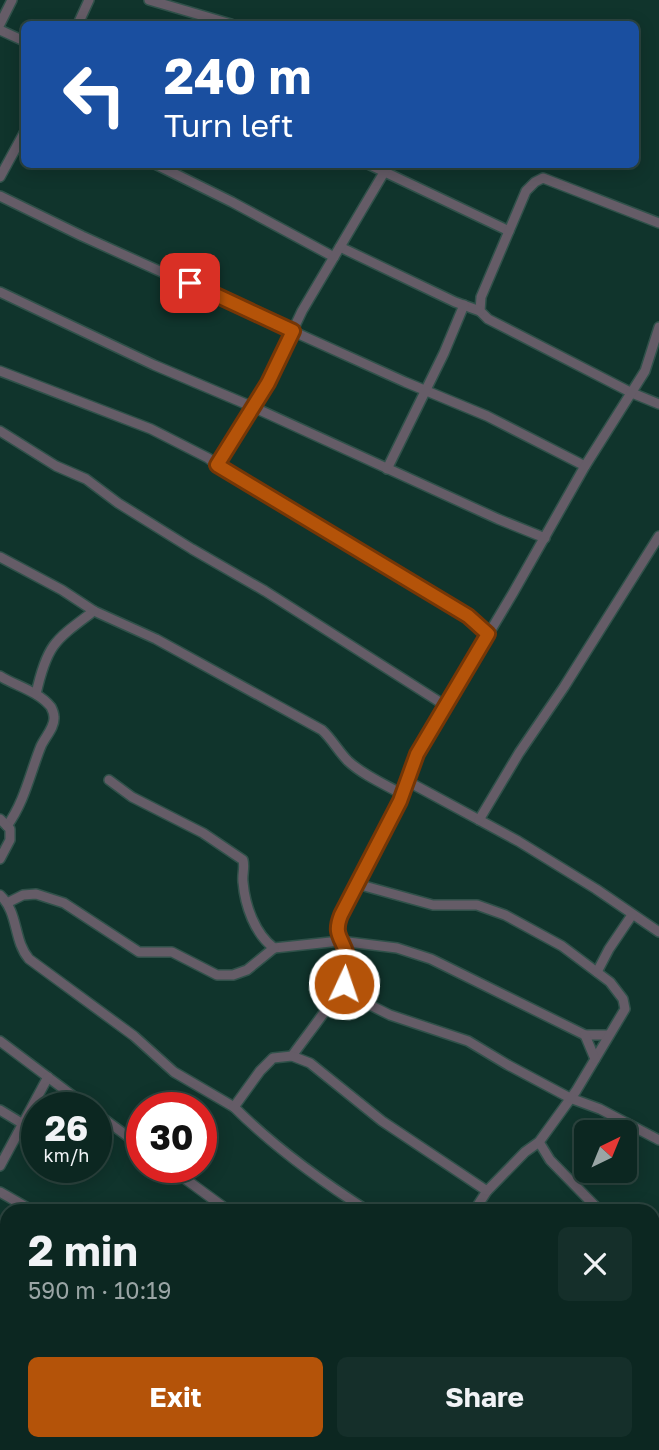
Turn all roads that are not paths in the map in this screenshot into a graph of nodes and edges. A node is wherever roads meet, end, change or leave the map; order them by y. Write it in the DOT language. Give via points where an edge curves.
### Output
graph roads {
  1 [pos="12,0"];
  2 [pos="89,0"];
  3 [pos="149,0"];
  4 [pos="79,21"];
  5 [pos="221,21"];
  6 [pos="0,24"];
  7 [pos="0,30"];
  8 [pos="21,39"];
  9 [pos="21,138"];
  10 [pos="163,168"];
  11 [pos="387,168"];
  12 [pos="0,177"];
  13 [pos="0,196"];
  14 [pos="659,223"];
  15 [pos="509,230"];
  16 [pos="340,247"];
  17 [pos="334,257"];
  18 [pos="0,292"];
  19 [pos="464,305"];
  20 [pos="481,311"];
  21 [pos="659,327"];
  22 [pos="293,331"];
  23 [pos="0,371"];
  24 [pos="426,391"];
  25 [pos="632,393"];
  26 [pos="659,404"];
  27 [pos="253,407"];
  28 [pos="0,431"];
  29 [pos="217,465"];
  30 [pos="585,466"];
  31 [pos="387,469"];
  32 [pos="659,536"];
  33 [pos="545,538"];
  34 [pos="0,557"];
  35 [pos="94,611"];
  36 [pos="488,634"];
  37 [pos="0,676"];
  38 [pos="36,694"];
  39 [pos="446,706"];
  40 [pos="109,780"];
  41 [pos="407,781"];
  42 [pos="402,794"];
  43 [pos="479,820"];
  44 [pos="4,822"];
  45 [pos="0,859"];
  46 [pos="357,884"];
  47 [pos="0,895"];
  48 [pos="7,903"];
  49 [pos="632,915"];
  50 [pos="659,932"];
  51 [pos="340,941"];
  52 [pos="274,948"];
  53 [pos="597,972"];
  54 [pos="340,990"];
  55 [pos="585,1034"];
  56 [pos="610,1035"];
  57 [pos="0,1041"];
  58 [pos="292,1056"];
  59 [pos="595,1059"];
  60 [pos="48,1077"];
  61 [pos="68,1092"];
  62 [pos="570,1098"];
  63 [pos="234,1107"];
  64 [pos="0,1110"];
  65 [pos="20,1128"];
  66 [pos="659,1140"];
  67 [pos="539,1142"];
  68 [pos="0,1166"];
  69 [pos="191,1183"];
  70 [pos="487,1191"];
  71 [pos="0,1192"];
  72 [pos="214,1200"];
  73 [pos="21,1204"];
  74 [pos="212,1204"];
  75 [pos="219,1204"];
  76 [pos="357,1204"];
  77 [pos="479,1204"];
  78 [pos="593,1204"];
  1 -- 6 [label="street"];
  2 -- 4 [label="street"];
  3 -- 5 [label="street"];
  7 -- 8 [label="street"];
  9 -- 12 [label="street"];
  10 -- 17 [label="street"];
  11 -- 15 [label="street"];
  11 -- 16 [label="street"];
  13 -- 22 [label="street"];
  14 -- 15 [label="street" via="543,178 526,191"];
  15 -- 20 [label="street" via="481,297"];
  16 -- 17 [label="street"];
  16 -- 19 [label="street"];
  17 -- 22 [label="street"];
  18 -- 27 [label="street"];
  19 -- 20 [label="street"];
  19 -- 24 [label="street"];
  20 -- 25 [label="street" via="488,319"];
  21 -- 25 [label="street" via="645,371"];
  22 -- 24 [label="street"];
  22 -- 27 [label="street"];
  23 -- 29 [label="street" via="151,429"];
  24 -- 30 [label="street"];
  24 -- 31 [label="street"];
  25 -- 26 [label="street"];
  25 -- 30 [label="street"];
  27 -- 29 [label="street"];
  27 -- 31 [label="street"];
  28 -- 39 [label="street" via="86,479"];
  29 -- 36 [label="street" via="468,616"];
  30 -- 33 [label="street"];
  31 -- 33 [label="street"];
  32 -- 43 [label="street"];
  33 -- 36 [label="street"];
  34 -- 35 [label="street"];
  35 -- 38 [label="street" via="53,644 41,668"];
  35 -- 42 [label="street" via="156,639 322,730 347,760"];
  36 -- 39 [label="street"];
  37 -- 38 [label="street"];
  38 -- 44 [label="street" via="55,716 14,816"];
  39 -- 41 [label="street" via="417,754"];
  40 -- 52 [label="street" via="243,860 254,927"];
  41 -- 42 [label="street"];
  41 -- 43 [label="street"];
  42 -- 46 [label="street"];
  43 -- 49 [label="street" via="596,888"];
  44 -- 45 [label="street" via="10,840"];
  46 -- 51 [label="street" via="338,923"];
  46 -- 53 [label="street" via="433,905 477,905 505,915 562,946"];
  47 -- 48 [label="street"];
  48 -- 52 [label="street" via="36,894 64,903 139,952 172,952 217,975 247,970"];
  48 -- 63 [label="street" via="21,950 29,959 134,1036 174,1072"];
  49 -- 50 [label="street"];
  49 -- 53 [label="street"];
  51 -- 52 [label="street"];
  51 -- 54 [label="street" via="348,970"];
  51 -- 55 [label="street" via="397,948 430,959"];
  53 -- 56 [label="street" via="623,999 625,1009"];
  54 -- 58 [label="street"];
  54 -- 62 [label="street" via="390,1015 468,1041"];
  55 -- 56 [label="street"];
  55 -- 59 [label="street"];
  56 -- 59 [label="street"];
  57 -- 60 [label="street"];
  58 -- 63 [label="street" via="273,1058"];
  58 -- 70 [label="street" via="310,1063 382,1121"];
  59 -- 62 [label="street"];
  60 -- 61 [label="street"];
  60 -- 65 [label="street"];
  62 -- 66 [label="street"];
  62 -- 67 [label="street"];
  63 -- 76 [label="street"];
  64 -- 65 [label="street"];
  65 -- 68 [label="street"];
  67 -- 70 [label="street"];
  67 -- 78 [label="street" via="550,1160"];
  69 -- 72 [label="street"];
  70 -- 77 [label="street"];
  71 -- 73 [label="street"];
  72 -- 74 [label="street"];
  72 -- 75 [label="street"];
}
